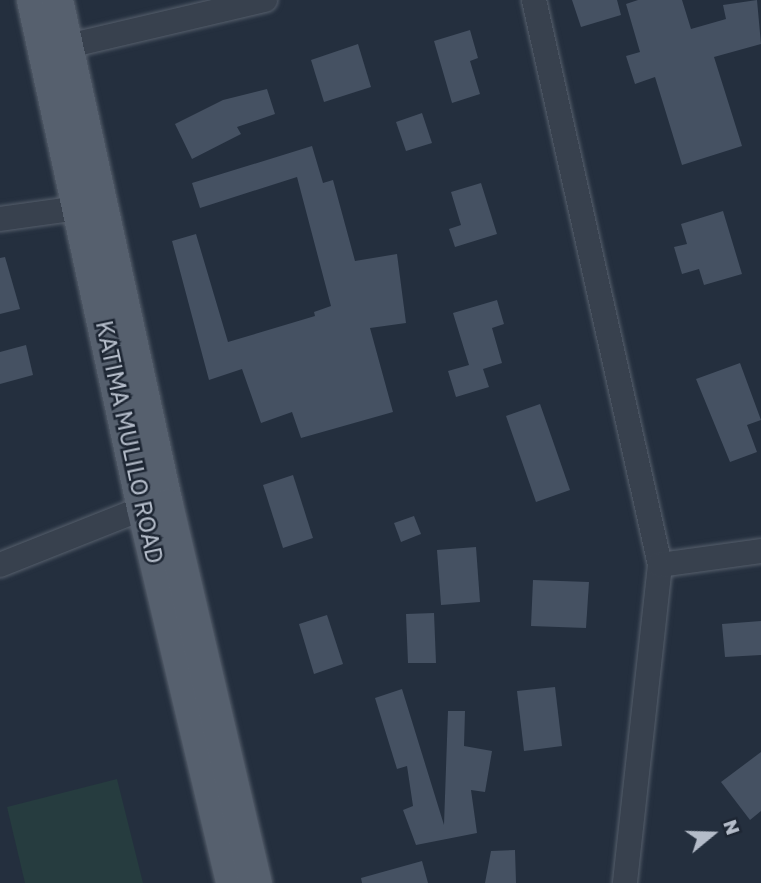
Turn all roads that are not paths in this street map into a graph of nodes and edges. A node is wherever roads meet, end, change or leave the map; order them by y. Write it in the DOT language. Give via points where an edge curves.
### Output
graph roads {
  1 [pos="33,0"];
  2 [pos="57,0"];
  3 [pos="265,0"];
  4 [pos="534,0"];
  5 [pos="57,49"];
  6 [pos="78,208"];
  7 [pos="0,219"];
  8 [pos="143,508"];
  9 [pos="761,551"];
  10 [pos="0,565"];
  11 [pos="660,565"];
  12 [pos="232,883"];
  13 [pos="256,883"];
  14 [pos="625,883"];
  1 -- 5 [label="main road, KATIMA MULILO ROAD"];
  2 -- 5 [label="main road, KATIMA MULILO ROAD"];
  3 -- 5 [label="street"];
  4 -- 11 [label="street"];
  5 -- 6 [label="main road, KATIMA MULILO ROAD"];
  5 -- 13 [label="main road, KATIMA MULILO ROAD"];
  6 -- 7 [label="street"];
  6 -- 8 [label="main road, KATIMA MULILO ROAD"];
  8 -- 10 [label="street"];
  8 -- 12 [label="main road, KATIMA MULILO ROAD"];
  9 -- 11 [label="street"];
  11 -- 14 [label="street"];
}
